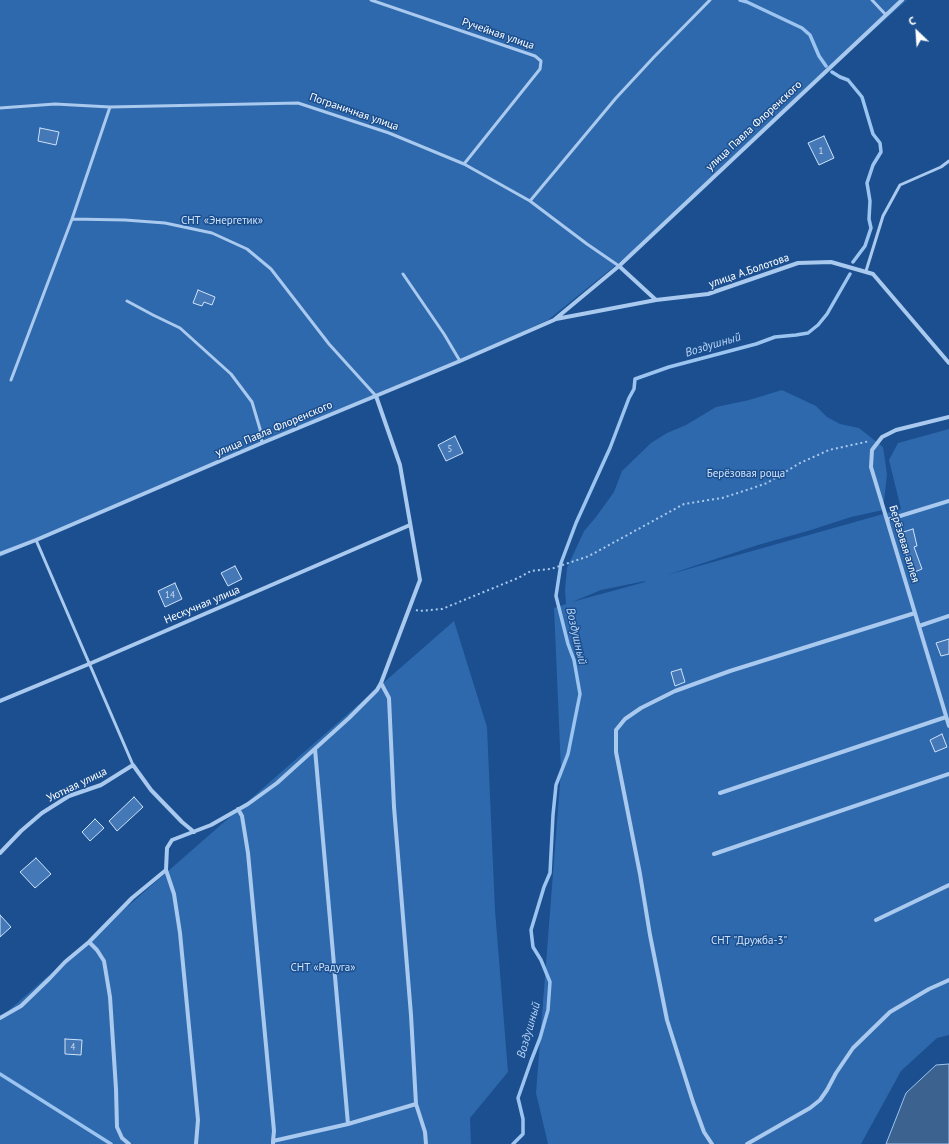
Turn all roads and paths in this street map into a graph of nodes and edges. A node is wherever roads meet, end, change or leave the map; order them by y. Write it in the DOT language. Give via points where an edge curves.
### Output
graph roads {
  1 [pos="371,0"];
  2 [pos="710,0"];
  3 [pos="872,0"];
  4 [pos="902,0"];
  5 [pos="886,15"];
  6 [pos="110,106"];
  7 [pos="0,108"];
  8 [pos="949,161"];
  9 [pos="464,164"];
  10 [pos="530,201"];
  11 [pos="72,219"];
  12 [pos="619,266"];
  13 [pos="866,271"];
  14 [pos="403,274"];
  15 [pos="656,300"];
  16 [pos="127,301"];
  17 [pos="554,320"];
  18 [pos="460,361"];
  19 [pos="949,363"];
  20 [pos="11,380"];
  21 [pos="376,396"];
  22 [pos="949,417"];
  23 [pos="882,437"];
  24 [pos="262,443"];
  25 [pos="949,501"];
  26 [pos="887,520"];
  27 [pos="410,525"];
  28 [pos="36,540"];
  29 [pos="0,554"];
  30 [pos="410,607"];
  31 [pos="915,613"];
  32 [pos="949,616"];
  33 [pos="919,626"];
  34 [pos="89,664"];
  35 [pos="381,683"];
  36 [pos="0,701"];
  37 [pos="946,716"];
  38 [pos="949,726"];
  39 [pos="315,748"];
  40 [pos="133,766"];
  41 [pos="949,774"];
  42 [pos="720,793"];
  43 [pos="238,809"];
  44 [pos="194,832"];
  45 [pos="0,852"];
  46 [pos="714,854"];
  47 [pos="166,870"];
  48 [pos="949,885"];
  49 [pos="876,920"];
  50 [pos="89,942"];
  51 [pos="949,980"];
  52 [pos="0,1018"];
  53 [pos="416,1104"];
  54 [pos="348,1124"];
  55 [pos="273,1143"];
  56 [pos="129,1144"];
  57 [pos="196,1144"];
  58 [pos="426,1144"];
  59 [pos="712,1144"];
  60 [pos="747,1144"];
  1 -- 9 [label="lane, Ручейная улица" via="535,56 540,61 540,68"];
  2 -- 10 [label="lane" via="616,98"];
  3 -- 5 [label="lane"];
  4 -- 5 [label="street, улица Павла Флоренского"];
  5 -- 12 [label="street, улица Павла Флоренского"];
  6 -- 7 [label="lane, Пограничная улица" via="55,104"];
  6 -- 9 [label="lane, Пограничная улица" via="298,103 389,133"];
  6 -- 11 [label="lane"];
  8 -- 13 [label="lane" via="900,185 883,216"];
  9 -- 10 [label="lane, Пограничная улица"];
  10 -- 12 [label="lane, Пограничная улица"];
  11 -- 20 [label="lane"];
  11 -- 21 [label="lane" via="164,223 212,233 247,248 271,269 329,344"];
  12 -- 15 [label="street"];
  12 -- 17 [label="street, улица Павла Флоренского"];
  13 -- 15 [label="street, улица А.Болотова" via="831,262 798,263 708,294"];
  13 -- 19 [label="street, улица А.Болотова" via="873,274"];
  14 -- 18 [label="lane"];
  15 -- 17 [label="street, улица Павла Флоренского"];
  16 -- 24 [label="lane" via="152,316 180,328 231,374 252,402"];
  17 -- 18 [label="street, улица Павла Флоренского"];
  18 -- 21 [label="street, улица Павла Флоренского"];
  21 -- 24 [label="street, улица Павла Флоренского"];
  21 -- 27 [label="street" via="400,465"];
  22 -- 23 [label="street" via="896,430"];
  23 -- 26 [label="street, Берёзовая аллея" via="872,450 871,467"];
  23 -- 30 [label="path" via="829,450 800,463 767,483 750,489 722,498 684,504 595,553 551,569 532,571 442,609 419,611"];
  24 -- 28 [label="street, улица Павла Флоренского"];
  25 -- 26 [label="street"];
  26 -- 31 [label="street, Берёзовая аллея"];
  27 -- 30 [label="street" via="420,580"];
  27 -- 34 [label="street, Нескучная улица"];
  28 -- 29 [label="street, улица Павла Флоренского"];
  28 -- 34 [label="lane"];
  30 -- 35 [label="street"];
  31 -- 33 [label="street, Берёзовая аллея"];
  31 -- 59 [label="street" via="730,671 675,691 641,708 616,730 616,752 667,1020 693,1102 704,1132"];
  32 -- 33 [label="street"];
  33 -- 37 [label="street, Берёзовая аллея"];
  34 -- 36 [label="street, Нескучная улица"];
  34 -- 40 [label="lane"];
  35 -- 39 [label="street" via="349,718"];
  35 -- 53 [label="street" via="389,698 394,807"];
  37 -- 38 [label="street, Берёзовая аллея"];
  37 -- 42 [label="street"];
  39 -- 43 [label="street" via="276,783"];
  39 -- 54 [label="street"];
  40 -- 44 [label="street" via="152,790"];
  40 -- 45 [label="street, Уютная улица" via="101,785 69,796 42,813"];
  41 -- 46 [label="street"];
  43 -- 44 [label="street"];
  43 -- 55 [label="street" via="242,816 248,854 274,1131"];
  44 -- 47 [label="street" via="172,840 168,848"];
  47 -- 50 [label="street" via="132,898"];
  47 -- 57 [label="street" via="174,894 180,933 198,1120"];
  48 -- 49 [label="street"];
  50 -- 52 [label="street" via="21,1006"];
  50 -- 56 [label="street" via="104,961 110,997 118,1127 122,1138"];
  51 -- 60 [label="street" via="890,1012 852,1048 820,1100"];
  53 -- 54 [label="street"];
  53 -- 58 [label="street"];
  54 -- 55 [label="street"];
}
